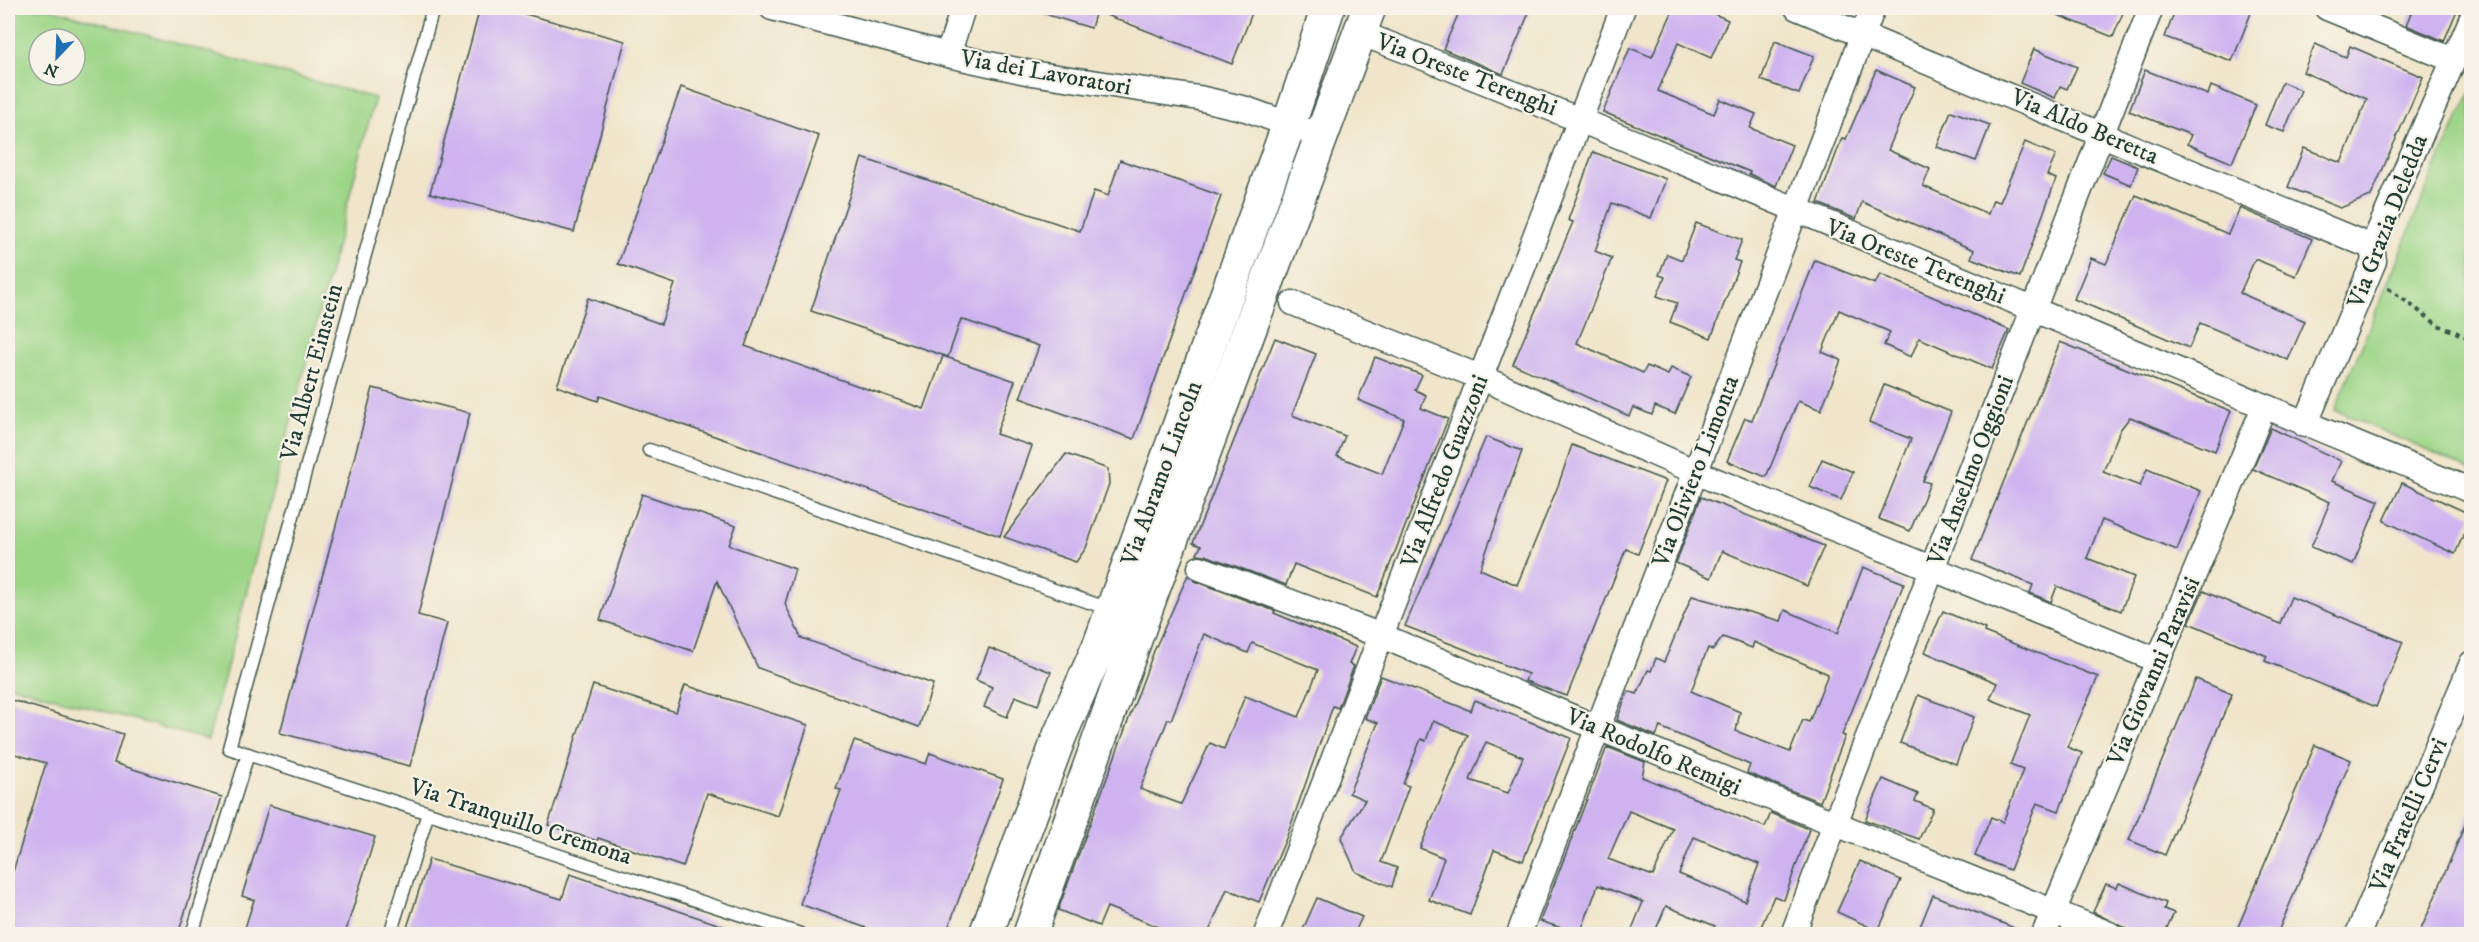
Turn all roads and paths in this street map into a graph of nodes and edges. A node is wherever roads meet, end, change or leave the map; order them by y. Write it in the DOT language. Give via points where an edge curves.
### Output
graph roads {
  1 [pos="433,8"];
  2 [pos="772,8"];
  3 [pos="963,8"];
  4 [pos="1328,8"];
  5 [pos="1623,8"];
  6 [pos="1797,8"];
  7 [pos="1872,8"];
  8 [pos="2151,8"];
  9 [pos="2327,8"];
  10 [pos="1360,16"];
  11 [pos="2472,18"];
  12 [pos="1863,33"];
  13 [pos="948,55"];
  14 [pos="2454,60"];
  15 [pos="1581,118"];
  16 [pos="1289,124"];
  17 [pos="2102,134"];
  18 [pos="1321,136"];
  19 [pos="1794,210"];
  20 [pos="2372,246"];
  21 [pos="2368,274"];
  22 [pos="1293,303"];
  23 [pos="2034,309"];
  24 [pos="2472,339"];
  25 [pos="1479,377"];
  26 [pos="2264,407"];
  27 [pos="2305,425"];
  28 [pos="649,450"];
  29 [pos="1695,472"];
  30 [pos="2472,491"];
  31 [pos="1200,567"];
  32 [pos="1932,568"];
  33 [pos="1112,610"];
  34 [pos="1382,636"];
  35 [pos="2157,660"];
  36 [pos="2472,663"];
  37 [pos="1598,728"];
  38 [pos="229,748"];
  39 [pos="248,754"];
  40 [pos="428,813"];
  41 [pos="1836,825"];
  42 [pos="2054,911"];
  43 [pos="192,934"];
  44 [pos="390,934"];
  45 [pos="800,934"];
  46 [pos="986,934"];
  47 [pos="1030,934"];
  48 [pos="1266,934"];
  49 [pos="1519,934"];
  50 [pos="1793,934"];
  51 [pos="2044,934"];
  52 [pos="2109,934"];
  53 [pos="2358,934"];
  1 -- 38 [label="lane, Via Albert Einstein"];
  2 -- 13 [label="street, Via dei Lavoratori"];
  3 -- 13 [label="street"];
  4 -- 16 [label="main road, Via Abramo Lincoln"];
  5 -- 15 [label="street, Via Alfredo Guazzoni"];
  6 -- 12 [label="street, Via Aldo Beretta"];
  7 -- 12 [label="street, Via Oliviero Limonta"];
  8 -- 17 [label="street, Via Anselmo Oggioni"];
  9 -- 14 [label="street"];
  10 -- 15 [label="street, Via Oreste Terenghi"];
  10 -- 18 [label="main road, Via Abramo Lincoln"];
  11 -- 14 [label="street, Via Grazia Deledda"];
  12 -- 17 [label="street, Via Aldo Beretta"];
  12 -- 19 [label="street, Via Oliviero Limonta"];
  13 -- 16 [label="street, Via dei Lavoratori" via="1078,81 1199,98"];
  14 -- 20 [label="street, Via Grazia Deledda"];
  15 -- 19 [label="street, Via Oreste Terenghi"];
  15 -- 25 [label="street, Via Alfredo Guazzoni"];
  16 -- 18 [label="street, Via dei Lavoratori"];
  16 -- 33 [label="main road, Via Abramo Lincoln"];
  17 -- 20 [label="street, Via Aldo Beretta"];
  17 -- 23 [label="street, Via Anselmo Oggioni"];
  18 -- 47 [label="main road, Via Abramo Lincoln"];
  19 -- 23 [label="street, Via Oreste Terenghi"];
  19 -- 29 [label="street, Via Oliviero Limonta"];
  20 -- 21 [label="street, Via Grazia Deledda" via="2373,261"];
  21 -- 24 [label="path" via="2438,325"];
  21 -- 27 [label="street, Via Grazia Deledda"];
  22 -- 25 [label="street"];
  23 -- 26 [label="street, Via Oreste Terenghi"];
  23 -- 32 [label="street, Via Anselmo Oggioni"];
  25 -- 29 [label="street"];
  25 -- 34 [label="street, Via Alfredo Guazzoni"];
  26 -- 27 [label="street, Via Oreste Terenghi"];
  26 -- 35 [label="street, Via Giovanni Paravisi"];
  27 -- 30 [label="street, Via Oreste Terenghi"];
  28 -- 33 [label="lane"];
  29 -- 32 [label="street"];
  29 -- 37 [label="street, Via Oliviero Limonta"];
  31 -- 34 [label="street, Via Rodolfo Remigi"];
  32 -- 35 [label="street"];
  32 -- 41 [label="street, Via Anselmo Oggioni"];
  33 -- 46 [label="main road, Via Abramo Lincoln" via="1060,735"];
  34 -- 37 [label="street, Via Rodolfo Remigi"];
  34 -- 48 [label="street, Via Alfredo Guazzoni"];
  35 -- 42 [label="street, Via Giovanni Paravisi"];
  36 -- 53 [label="street, Via Fratelli Cervi"];
  37 -- 41 [label="street, Via Rodolfo Remigi"];
  37 -- 49 [label="street, Via Oliviero Limonta"];
  38 -- 39 [label="lane, Via Tranquillo Cremona"];
  39 -- 40 [label="lane, Via Tranquillo Cremona"];
  39 -- 43 [label="lane"];
  40 -- 44 [label="lane"];
  40 -- 45 [label="lane, Via Tranquillo Cremona"];
  41 -- 42 [label="street, Via Rodolfo Remigi"];
  41 -- 50 [label="street, Via Anselmo Oggioni"];
  42 -- 51 [label="street, Via Giovanni Paravisi"];
  42 -- 52 [label="street, Via Rodolfo Remigi"];
}
